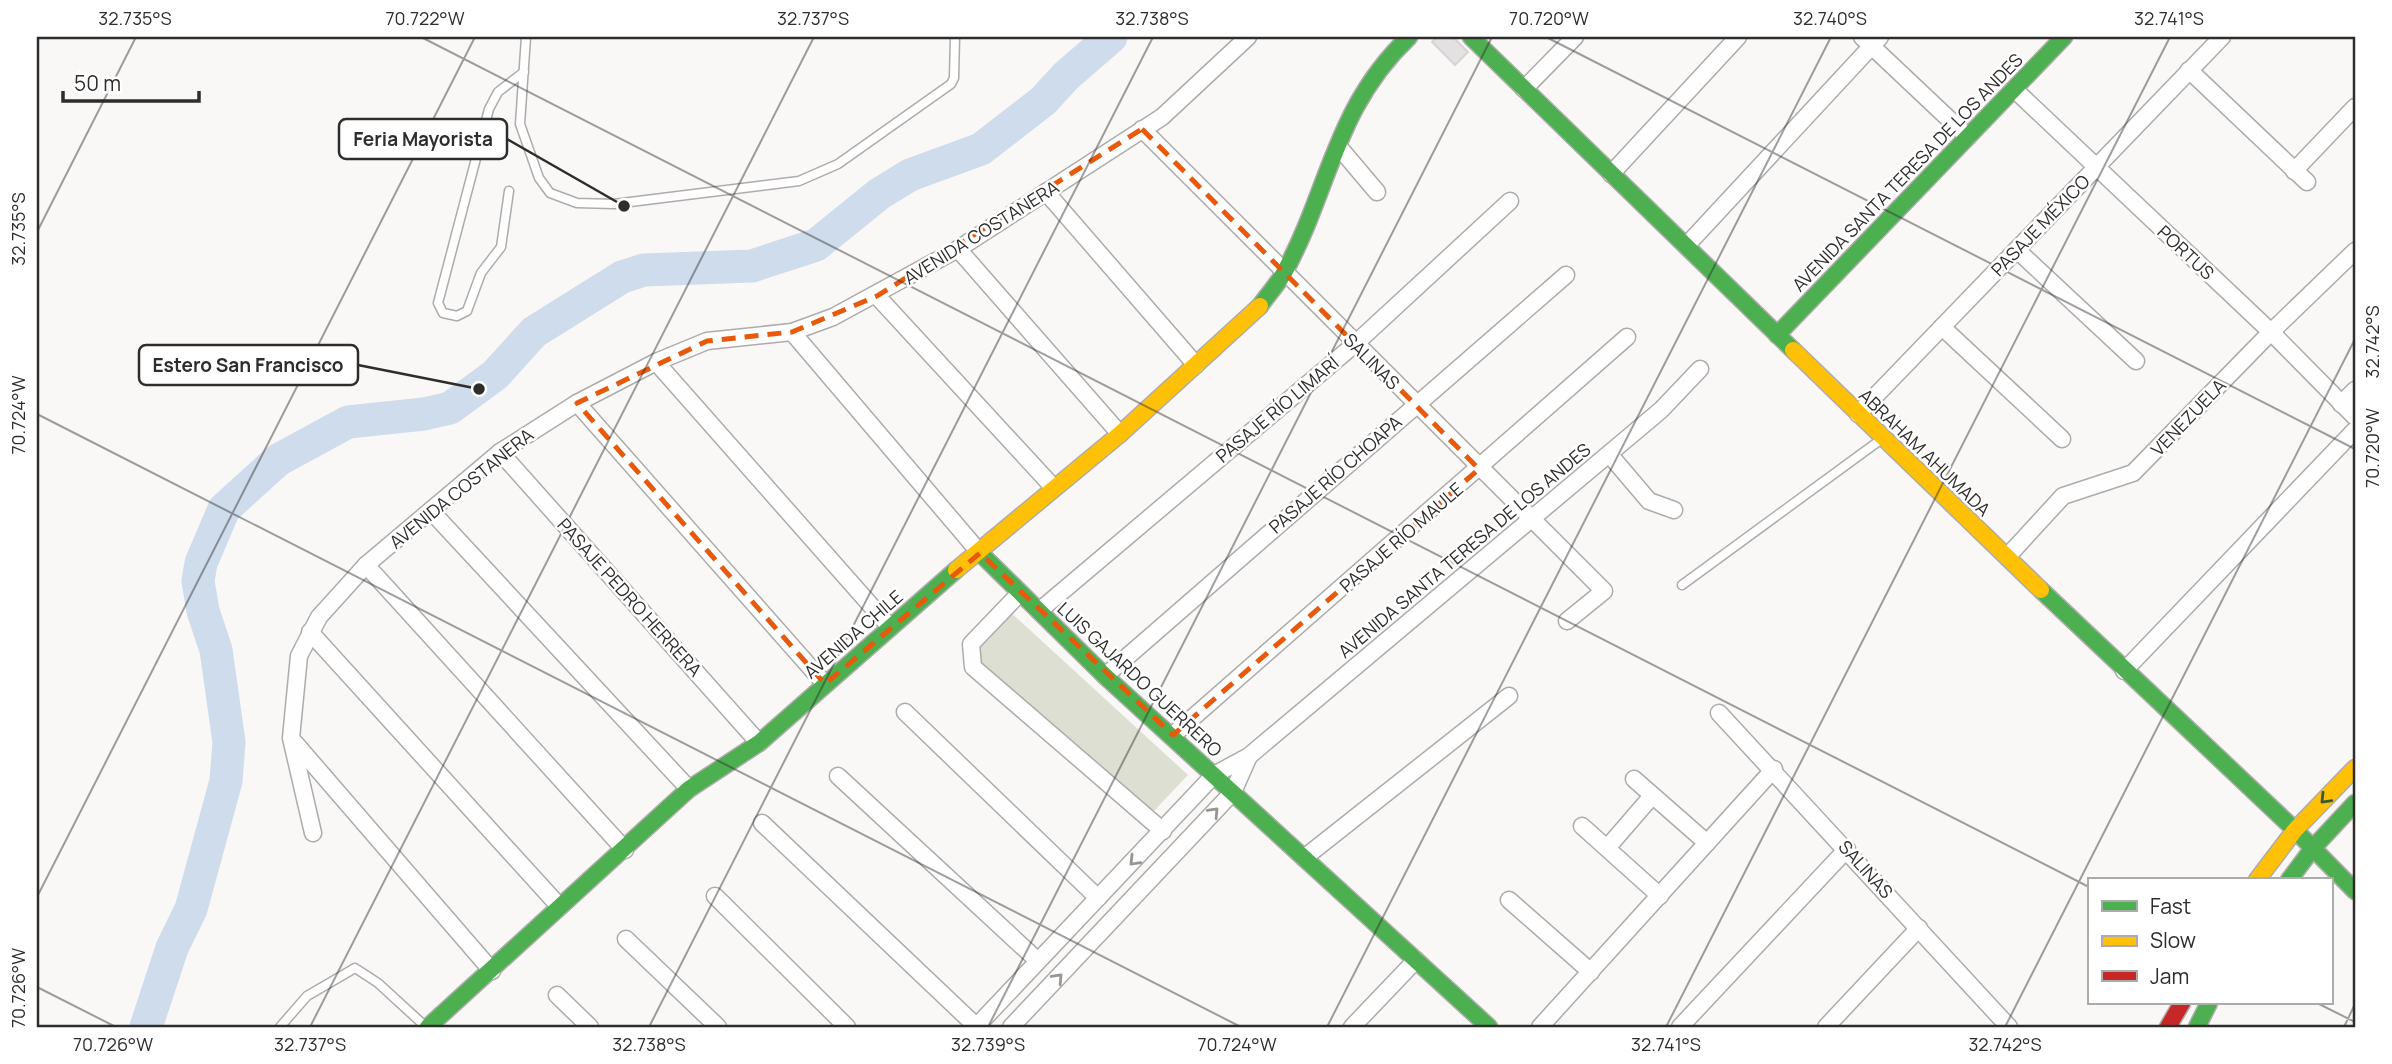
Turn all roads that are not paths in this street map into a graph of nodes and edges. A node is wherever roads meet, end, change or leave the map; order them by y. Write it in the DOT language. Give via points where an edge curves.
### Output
graph roads {
  1 [pos="526,37"];
  2 [pos="955,37"];
  3 [pos="1248,37"];
  4 [pos="1409,37"];
  5 [pos="1471,37"];
  6 [pos="1576,37"];
  7 [pos="1738,37"];
  8 [pos="2064,37"];
  9 [pos="2221,37"];
  10 [pos="1871,40"];
  11 [pos="2189,70"];
  12 [pos="524,72"];
  13 [pos="1524,89"];
  14 [pos="2014,89"];
  15 [pos="2355,107"];
  16 [pos="1142,130"];
  17 [pos="1968,136"];
  18 [pos="1338,146"];
  19 [pos="2096,168"];
  20 [pos="1611,174"];
  21 [pos="509,191"];
  22 [pos="1046,192"];
  23 [pos="1377,192"];
  24 [pos="1510,201"];
  25 [pos="1686,246"];
  26 [pos="958,249"];
  27 [pos="2017,250"];
  28 [pos="2355,251"];
  29 [pos="1286,272"];
  30 [pos="1566,275"];
  31 [pos="877,296"];
  32 [pos="1942,327"];
  33 [pos="792,332"];
  34 [pos="2271,332"];
  35 [pos="1777,335"];
  36 [pos="1627,337"];
  37 [pos="1355,344"];
  38 [pos="2136,361"];
  39 [pos="656,362"];
  40 [pos="1196,365"];
  41 [pos="1700,369"];
  42 [pos="2355,390"];
  43 [pos="577,403"];
  44 [pos="1415,404"];
  45 [pos="2341,404"];
  46 [pos="1858,414"];
  47 [pos="2355,417"];
  48 [pos="2355,430"];
  49 [pos="1120,434"];
  50 [pos="1883,437"];
  51 [pos="2062,439"];
  52 [pos="500,452"];
  53 [pos="1609,454"];
  54 [pos="1479,469"];
  55 [pos="1053,488"];
  56 [pos="1674,510"];
  57 [pos="432,512"];
  58 [pos="1530,519"];
  59 [pos="979,553"];
  60 [pos="2007,557"];
  61 [pos="366,565"];
  62 [pos="1682,584"];
  63 [pos="1019,594"];
  64 [pos="1039,611"];
  65 [pos="1567,621"];
  66 [pos="889,626"];
  67 [pos="310,632"];
  68 [pos="2124,671"];
  69 [pos="1105,676"];
  70 [pos="825,684"];
  71 [pos="1509,696"];
  72 [pos="905,712"];
  73 [pos="1719,713"];
  74 [pos="1173,735"];
  75 [pos="291,738"];
  76 [pos="759,743"];
  77 [pos="1249,756"];
  78 [pos="2355,768"];
  79 [pos="1774,769"];
  80 [pos="1214,775"];
  81 [pos="838,776"];
  82 [pos="1634,779"];
  83 [pos="689,789"];
  84 [pos="1233,792"];
  85 [pos="1653,796"];
  86 [pos="2355,803"];
  87 [pos="762,823"];
  88 [pos="1583,826"];
  89 [pos="2295,830"];
  90 [pos="1163,831"];
  91 [pos="313,833"];
  92 [pos="1707,843"];
  93 [pos="1607,848"];
  94 [pos="2313,848"];
  95 [pos="1847,849"];
  96 [pos="625,850"];
  97 [pos="1304,858"];
  98 [pos="2259,878"];
  99 [pos="2290,878"];
  100 [pos="2355,891"];
  101 [pos="1660,896"];
  102 [pos="715,897"];
  103 [pos="1098,898"];
  104 [pos="1509,900"];
  105 [pos="558,906"];
  106 [pos="1919,928"];
  107 [pos="626,939"];
  108 [pos="1416,960"];
  109 [pos="1038,961"];
  110 [pos="492,971"];
  111 [pos="1591,972"];
  112 [pos="557,995"];
  113 [pos="2181,1004"];
  114 [pos="2208,1004"];
  115 [pos="435,1025"];
  116 [pos="280,1027"];
  117 [pos="590,1027"];
  118 [pos="718,1027"];
  119 [pos="847,1027"];
  120 [pos="976,1027"];
  121 [pos="1011,1027"];
  122 [pos="1352,1027"];
  123 [pos="1489,1027"];
  124 [pos="1539,1027"];
  125 [pos="1680,1027"];
  126 [pos="1826,1027"];
  127 [pos="2009,1027"];
  128 [pos="2168,1027"];
  129 [pos="2197,1027"];
  1 -- 12 [label="lane"];
  2 -- 12 [label="lane" via="951,84 838,164 799,181 614,204 577,203 550,192 539,178 520,124"];
  3 -- 16 [label="street, AVENIDA COSTANERA"];
  4 -- 18 [label="street, AVENIDA CHILE" via="1392,53 1349,114"];
  5 -- 13 [label="street, ABRAHAM AHUMADA"];
  6 -- 13 [label="street"];
  7 -- 20 [label="street"];
  8 -- 14 [label="street, AVENIDA SANTA TERESA DE LOS ANDES"];
  9 -- 11 [label="street, PASAJE MÉXICO"];
  10 -- 17 [label="street"];
  10 -- 25 [label="street"];
  11 -- 15 [label="street" via="2300,177"];
  11 -- 19 [label="street, PASAJE MÉXICO"];
  12 -- 21 [label="lane" via="498,92 489,109 438,303 443,313 457,316 467,311 481,273 502,247"];
  13 -- 20 [label="street, ABRAHAM AHUMADA"];
  14 -- 17 [label="street, AVENIDA SANTA TERESA DE LOS ANDES"];
  14 -- 19 [label="street, PORTUS"];
  16 -- 22 [label="street, AVENIDA COSTANERA"];
  16 -- 29 [label="street, SALINAS"];
  17 -- 35 [label="street, AVENIDA SANTA TERESA DE LOS ANDES"];
  18 -- 23 [label="street"];
  18 -- 29 [label="street, AVENIDA CHILE"];
  19 -- 27 [label="street, PASAJE MÉXICO"];
  19 -- 34 [label="street, PORTUS"];
  20 -- 25 [label="street, ABRAHAM AHUMADA"];
  22 -- 26 [label="street, AVENIDA COSTANERA"];
  22 -- 40 [label="street"];
  24 -- 37 [label="street, PASAJE RÍO LIMARÍ"];
  25 -- 35 [label="street, ABRAHAM AHUMADA"];
  26 -- 31 [label="street, AVENIDA COSTANERA"];
  26 -- 49 [label="street"];
  27 -- 32 [label="street, PASAJE MÉXICO"];
  27 -- 38 [label="street"];
  28 -- 34 [label="street, VENEZUELA"];
  29 -- 37 [label="street, SALINAS"];
  29 -- 40 [label="street, AVENIDA CHILE" via="1259,307"];
  30 -- 44 [label="street, PASAJE RÍO CHOAPA"];
  31 -- 33 [label="street, AVENIDA COSTANERA"];
  31 -- 55 [label="street"];
  32 -- 46 [label="street, PASAJE MÉXICO"];
  32 -- 51 [label="street"];
  33 -- 39 [label="street, AVENIDA COSTANERA" via="707,341"];
  33 -- 59 [label="street, LUIS GAJARDO GUERRERO"];
  34 -- 45 [label="street, PORTUS"];
  34 -- 60 [label="street, VENEZUELA" via="2133,473 2063,496"];
  35 -- 46 [label="street, ABRAHAM AHUMADA"];
  36 -- 54 [label="street, PASAJE RÍO MAULE"];
  37 -- 44 [label="street, SALINAS"];
  37 -- 64 [label="street, PASAJE RÍO LIMARÍ"];
  39 -- 43 [label="street, AVENIDA COSTANERA"];
  39 -- 66 [label="street"];
  40 -- 49 [label="street, AVENIDA CHILE"];
  41 -- 53 [label="street, AVENIDA SANTA TERESA DE LOS ANDES"];
  42 -- 45 [label="street"];
  43 -- 52 [label="street, AVENIDA COSTANERA"];
  43 -- 70 [label="street"];
  44 -- 54 [label="street, SALINAS"];
  44 -- 69 [label="street, PASAJE RÍO CHOAPA"];
  45 -- 47 [label="street, PORTUS"];
  46 -- 50 [label="street, ABRAHAM AHUMADA"];
  48 -- 68 [label="street"];
  49 -- 55 [label="street, AVENIDA CHILE"];
  50 -- 60 [label="street, ABRAHAM AHUMADA"];
  50 -- 62 [label="lane"];
  52 -- 57 [label="street, AVENIDA COSTANERA"];
  52 -- 76 [label="street, PASAJE PEDRO HERRERA"];
  53 -- 56 [label="street" via="1649,501"];
  53 -- 58 [label="street, AVENIDA SANTA TERESA DE LOS ANDES"];
  54 -- 58 [label="street, SALINAS"];
  54 -- 74 [label="street, PASAJE RÍO MAULE"];
  55 -- 59 [label="street, AVENIDA CHILE"];
  57 -- 61 [label="street, AVENIDA COSTANERA"];
  57 -- 83 [label="street"];
  58 -- 65 [label="street, SALINAS" via="1604,591"];
  58 -- 77 [label="street, AVENIDA SANTA TERESA DE LOS ANDES"];
  59 -- 63 [label="street, LUIS GAJARDO GUERRERO"];
  59 -- 66 [label="street, AVENIDA CHILE"];
  60 -- 68 [label="street, ABRAHAM AHUMADA"];
  61 -- 67 [label="street, AVENIDA COSTANERA"];
  61 -- 96 [label="street"];
  63 -- 64 [label="street, LUIS GAJARDO GUERRERO"];
  63 -- 90 [label="street" via="971,644 973,667"];
  64 -- 69 [label="street, LUIS GAJARDO GUERRERO"];
  66 -- 70 [label="street, AVENIDA CHILE"];
  67 -- 75 [label="street, AVENIDA COSTANERA" via="299,656"];
  67 -- 105 [label="street"];
  68 -- 89 [label="street, ABRAHAM AHUMADA"];
  69 -- 74 [label="street, LUIS GAJARDO GUERRERO"];
  70 -- 76 [label="street, AVENIDA CHILE"];
  71 -- 97 [label="street"];
  72 -- 103 [label="street"];
  73 -- 79 [label="street, SALINAS"];
  74 -- 80 [label="street, LUIS GAJARDO GUERRERO"];
  75 -- 91 [label="street, AVENIDA COSTANERA"];
  75 -- 110 [label="street"];
  76 -- 83 [label="street, AVENIDA CHILE"];
  77 -- 80 [label="street, AVENIDA SANTA TERESA DE LOS ANDES"];
  77 -- 84 [label="street, AVENIDA SANTA TERESA DE LOS ANDES"];
  78 -- 89 [label="street, one-way"];
  79 -- 92 [label="street"];
  79 -- 95 [label="street, SALINAS"];
  80 -- 84 [label="street, LUIS GAJARDO GUERRERO"];
  80 -- 90 [label="street, AVENIDA SANTA TERESA DE LOS ANDES"];
  81 -- 109 [label="street"];
  82 -- 85 [label="street"];
  83 -- 96 [label="street, AVENIDA CHILE"];
  84 -- 97 [label="street, LUIS GAJARDO GUERRERO"];
  121 -- 84 [label="street, AVENIDA SANTA TERESA DE LOS ANDES, one-way"];
  85 -- 92 [label="street"];
  85 -- 93 [label="street"];
  86 -- 94 [label="street"];
  87 -- 120 [label="street"];
  88 -- 93 [label="street"];
  89 -- 94 [label="street, ABRAHAM AHUMADA"];
  89 -- 98 [label="street"];
  90 -- 103 [label="street, AVENIDA SANTA TERESA DE LOS ANDES, one-way"];
  92 -- 101 [label="street"];
  93 -- 101 [label="street"];
  94 -- 99 [label="street"];
  94 -- 100 [label="street, ABRAHAM AHUMADA"];
  95 -- 106 [label="street, SALINAS"];
  95 -- 125 [label="street"];
  96 -- 105 [label="street, AVENIDA CHILE"];
  97 -- 108 [label="street, LUIS GAJARDO GUERRERO"];
  101 -- 111 [label="street"];
  102 -- 119 [label="street"];
  103 -- 109 [label="street, AVENIDA SANTA TERESA DE LOS ANDES"];
  104 -- 111 [label="street"];
  105 -- 110 [label="street, AVENIDA CHILE"];
  106 -- 126 [label="street"];
  106 -- 127 [label="street, SALINAS"];
  107 -- 118 [label="street"];
  108 -- 122 [label="street"];
  108 -- 123 [label="street, LUIS GAJARDO GUERRERO"];
  109 -- 120 [label="street, AVENIDA SANTA TERESA DE LOS ANDES"];
  110 -- 115 [label="street, AVENIDA CHILE"];
  111 -- 124 [label="street"];
  112 -- 117 [label="street"];
  113 -- 128 [label="street"];
  114 -- 129 [label="street"];
  115 -- 116 [label="lane" via="355,968 307,996"];
}
